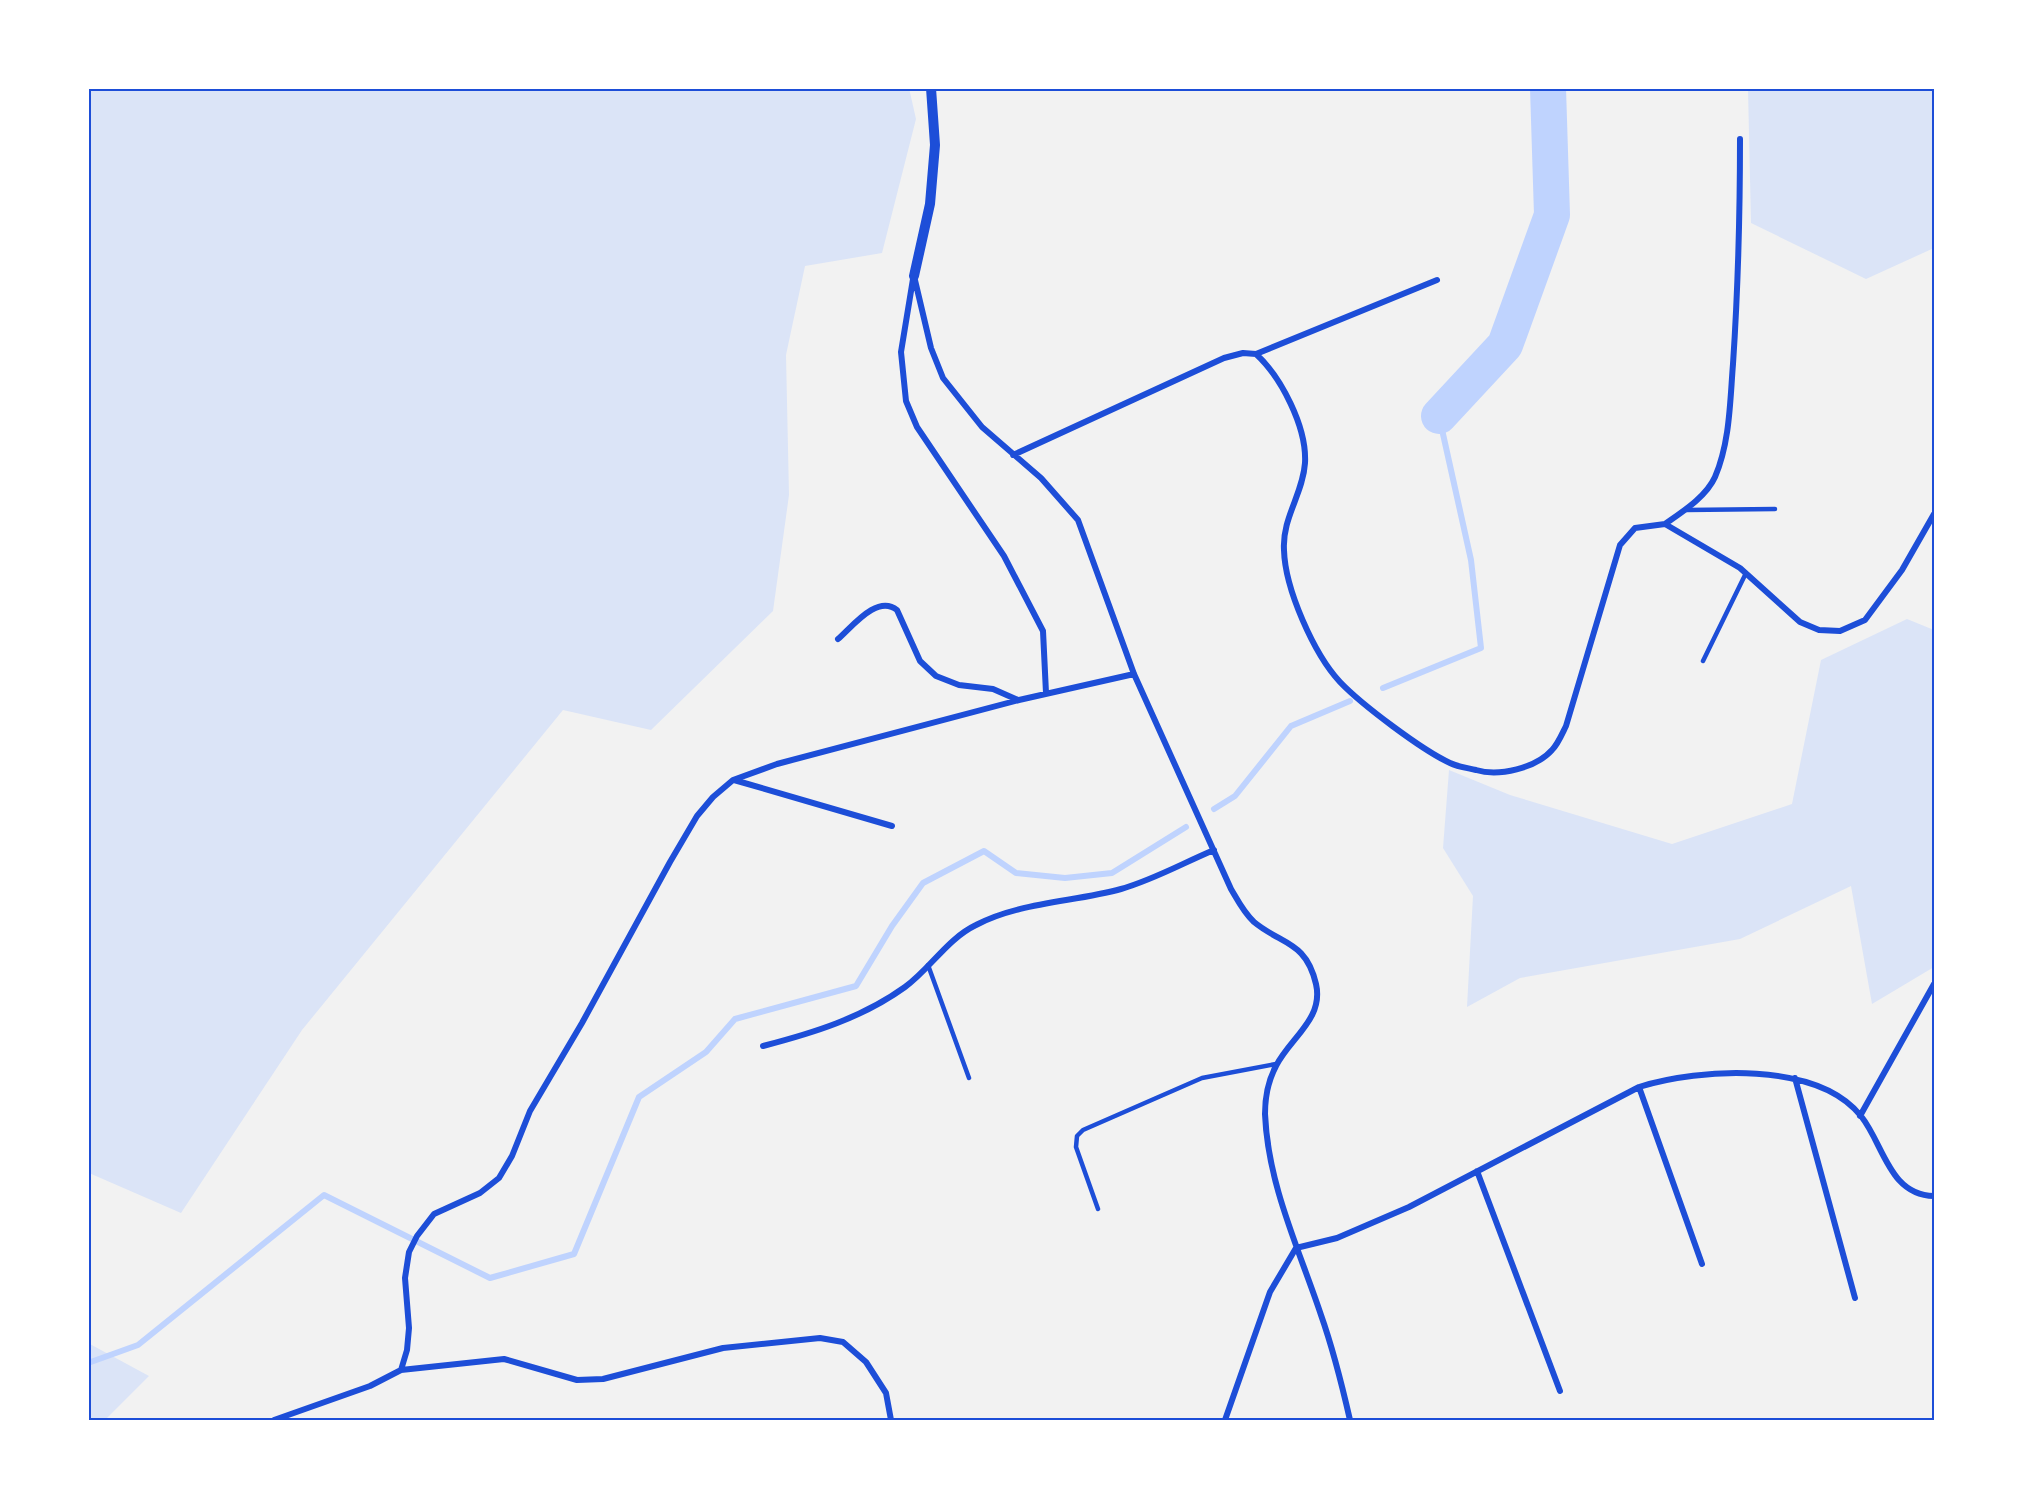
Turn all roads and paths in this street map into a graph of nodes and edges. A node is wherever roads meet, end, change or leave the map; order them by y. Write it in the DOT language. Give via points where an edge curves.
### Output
graph roads {
  1 [pos="931,88"];
  2 [pos="1740,139"];
  3 [pos="914,276"];
  4 [pos="1437,280"];
  5 [pos="1256,354"];
  6 [pos="1013,455"];
  7 [pos="1775,509"];
  8 [pos="1686,510"];
  9 [pos="1935,514"];
  10 [pos="1665,524"];
  11 [pos="1746,573"];
  12 [pos="837,639"];
  13 [pos="1703,661"];
  14 [pos="1134,674"];
  15 [pos="1046,693"];
  16 [pos="1019,700"];
  17 [pos="733,780"];
  18 [pos="892,826"];
  19 [pos="1214,850"];
  20 [pos="928,965"];
  21 [pos="1935,984"];
  22 [pos="763,1046"];
  23 [pos="1276,1064"];
  24 [pos="969,1078"];
  25 [pos="1795,1078"];
  26 [pos="1640,1087"];
  27 [pos="1860,1116"];
  28 [pos="1477,1171"];
  29 [pos="1935,1196"];
  30 [pos="1098,1209"];
  31 [pos="1296,1248"];
  32 [pos="1702,1264"];
  33 [pos="1856,1298"];
  34 [pos="400,1370"];
  35 [pos="1560,1391"];
  36 [pos="274,1420"];
  37 [pos="891,1420"];
  38 [pos="1226,1420"];
  39 [pos="1350,1420"];
  1 -- 3 [label="street" via="935,145 930,204"];
  2 -- 8 [label="street" via="1740,246 1730,413 1724,451 1714,479"];
  3 -- 6 [label="street" via="943,378 982,427"];
  3 -- 15 [label="street" via="901,351 906,401 917,426 1004,556 1043,631"];
  4 -- 5 [label="street"];
  5 -- 6 [label="street" via="1224,358"];
  5 -- 10 [label="street" via="1284,388 1303,442 1305,463 1284,529 1284,552 1291,584 1320,653 1341,683 1408,737 1450,763 1480,772 1516,770 1552,750 1566,726 1620,545 1635,528"];
  6 -- 14 [label="street" via="1041,478 1078,520"];
  7 -- 8 [label="lane"];
  8 -- 10 [label="street"];
  9 -- 11 [label="street" via="1902,570 1865,620 1840,631 1819,630 1800,622"];
  10 -- 11 [label="street" via="1716,551"];
  11 -- 13 [label="lane"];
  12 -- 16 [label="street" via="872,610 882,604 890,605 897,610 920,661 936,676 959,685 993,689"];
  14 -- 15 [label="street"];
  14 -- 19 [label="street"];
  15 -- 16 [label="street"];
  16 -- 17 [label="street" via="777,764"];
  17 -- 18 [label="street"];
  17 -- 34 [label="street" via="697,816 670,861 530,1111 499,1178 480,1193 434,1214 417,1236 409,1252 405,1278 409,1328"];
  19 -- 20 [label="street" via="1123,889 1004,913 967,930"];
  19 -- 23 [label="street" via="1245,913 1295,947 1309,963 1316,982 1318,996 1312,1014"];
  20 -- 22 [label="street" via="906,986 840,1023"];
  20 -- 24 [label="lane"];
  21 -- 27 [label="street"];
  23 -- 30 [label="lane" via="1202,1078 1083,1130 1077,1136 1076,1147"];
  23 -- 31 [label="street" via="1267,1088 1265,1113 1269,1149"];
  25 -- 26 [label="street" via="1729,1073 1663,1080"];
  25 -- 27 [label="street" via="1833,1094"];
  25 -- 33 [label="street"];
  26 -- 28 [label="street"];
  26 -- 32 [label="street"];
  27 -- 29 [label="street" via="1893,1176 1908,1188"];
  28 -- 31 [label="street" via="1373,1224"];
  28 -- 35 [label="street"];
  31 -- 38 [label="street" via="1270,1293"];
  31 -- 39 [label="street" via="1334,1353"];
  34 -- 36 [label="street" via="370,1386"];
  34 -- 37 [label="street" via="504,1359 577,1380 603,1379 723,1348 820,1338 843,1342 866,1362 886,1393"];
}
